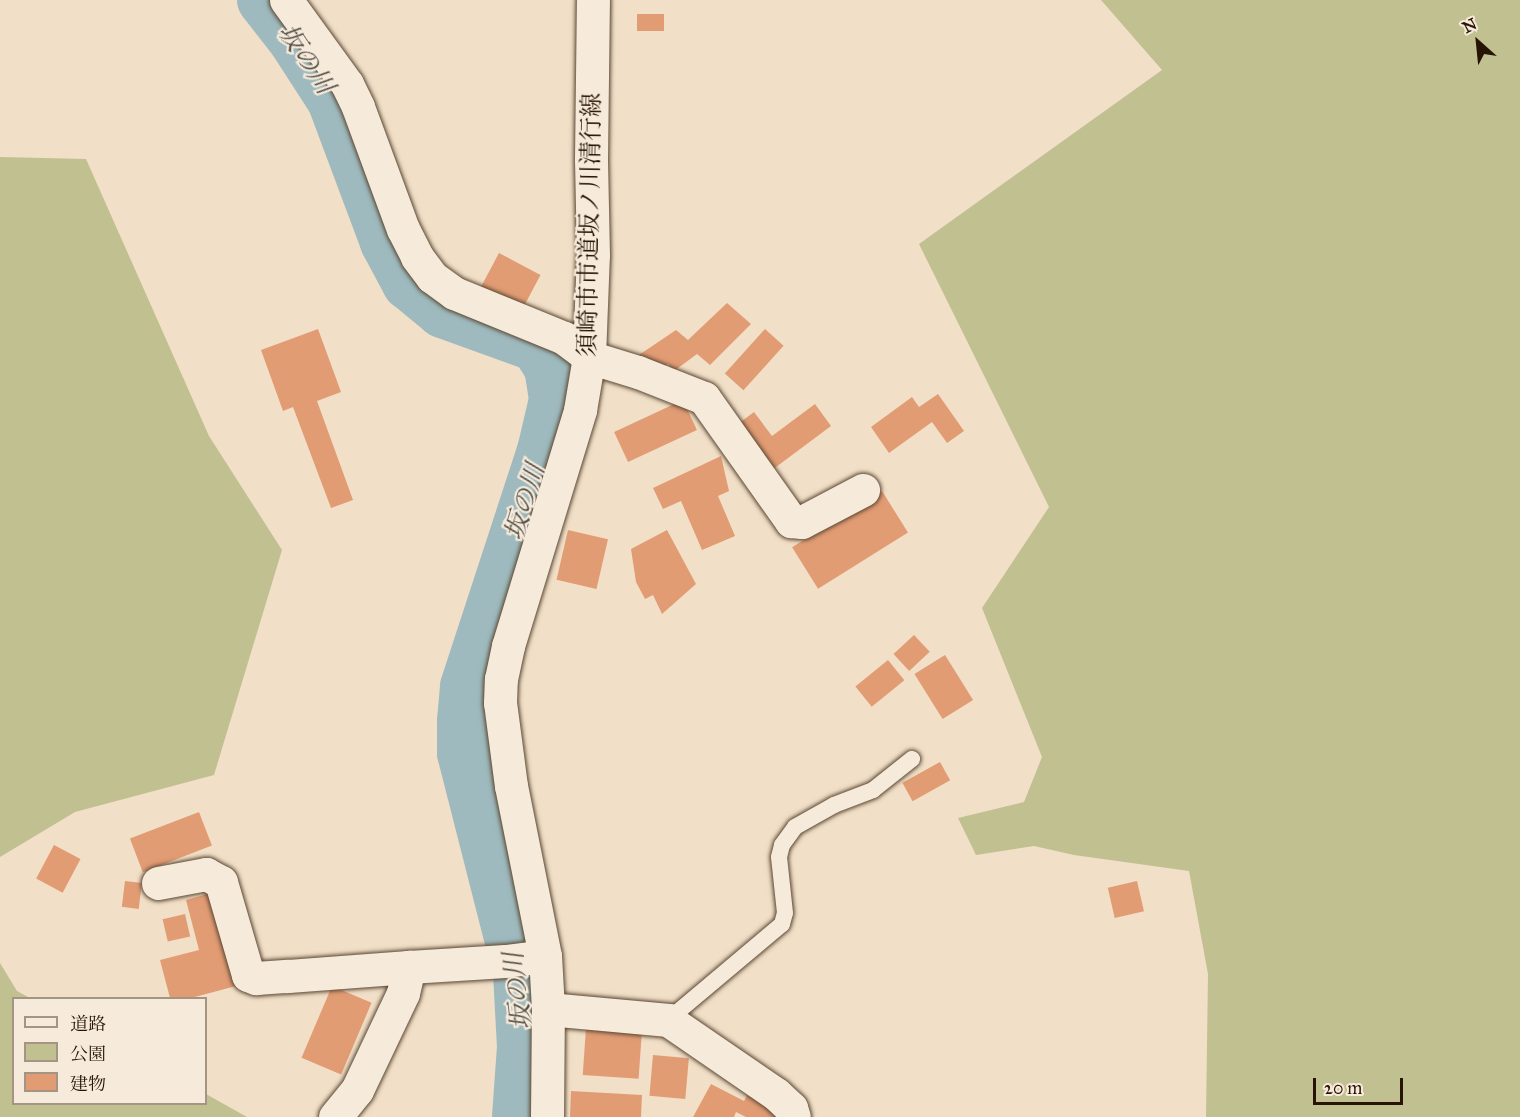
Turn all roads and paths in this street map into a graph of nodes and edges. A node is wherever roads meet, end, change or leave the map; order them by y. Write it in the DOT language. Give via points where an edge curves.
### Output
graph roads {
  1 [pos="286,0"];
  2 [pos="593,0"];
  3 [pos="589,357"];
  4 [pos="862,490"];
  5 [pos="912,759"];
  6 [pos="158,883"];
  7 [pos="528,958"];
  8 [pos="409,968"];
  9 [pos="549,1009"];
  10 [pos="668,1020"];
  11 [pos="335,1117"];
  12 [pos="547,1117"];
  13 [pos="794,1117"];
  1 -- 3 [label="street" via="347,84 403,229 432,277 454,293 564,338"];
  2 -- 3 [label="street, 須崎市市道坂ノ川清行線"];
  3 -- 4 [label="street" via="704,398 791,521 802,522"];
  3 -- 7 [label="street, 須崎市市道坂ノ川清行線" via="580,410 501,680 503,739"];
  5 -- 10 [label="lane" via="873,790 834,805 795,827 779,857 785,914 782,924"];
  6 -- 8 [label="street" via="206,873 221,882 242,959 248,975 256,978"];
  7 -- 8 [label="street"];
  7 -- 9 [label="street, 須崎市市道坂ノ川清行線"];
  8 -- 11 [label="street" via="403,993 357,1090"];
  9 -- 10 [label="street"];
  9 -- 12 [label="street, 須崎市市道坂ノ川清行線"];
  10 -- 13 [label="street" via="776,1094 791,1108"];
}
